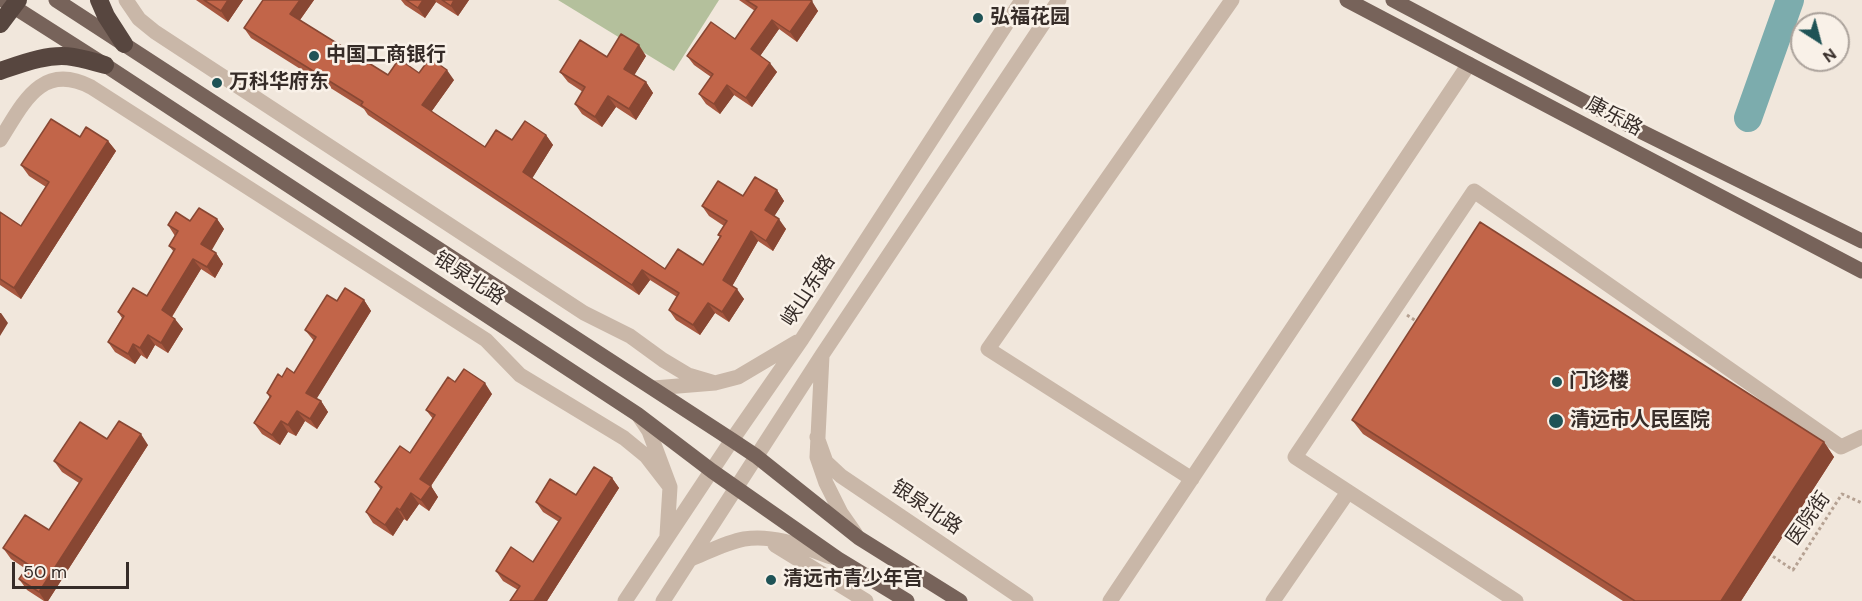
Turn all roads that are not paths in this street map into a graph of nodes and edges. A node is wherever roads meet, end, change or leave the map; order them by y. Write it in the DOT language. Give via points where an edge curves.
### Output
graph roads {
  1 [pos="56,0"];
  2 [pos="99,0"];
  3 [pos="126,0"];
  4 [pos="1022,0"];
  5 [pos="1059,0"];
  6 [pos="1232,0"];
  7 [pos="1347,0"];
  8 [pos="1393,0"];
  9 [pos="12,2"];
  10 [pos="0,24"];
  11 [pos="124,44"];
  12 [pos="1468,64"];
  13 [pos="105,65"];
  14 [pos="0,71"];
  15 [pos="0,140"];
  16 [pos="1862,241"];
  17 [pos="1862,271"];
  18 [pos="802,339"];
  19 [pos="822,355"];
  20 [pos="715,383"];
  21 [pos="654,388"];
  22 [pos="637,414"];
  23 [pos="817,437"];
  24 [pos="1862,437"];
  25 [pos="732,440"];
  26 [pos="756,456"];
  27 [pos="712,471"];
  28 [pos="1192,479"];
  29 [pos="670,487"];
  30 [pos="736,488"];
  31 [pos="1348,492"];
  32 [pos="667,537"];
  33 [pos="859,538"];
  34 [pos="743,539"];
  35 [pos="691,559"];
  36 [pos="838,559"];
  37 [pos="897,598"];
  38 [pos="626,601"];
  39 [pos="663,601"];
  40 [pos="866,601"];
  41 [pos="960,601"];
  42 [pos="1026,601"];
  43 [pos="1110,601"];
  44 [pos="1274,601"];
  45 [pos="1516,601"];
  1 -- 11 [label="main road, 银泉北路"];
  2 -- 11 [label="highway"];
  3 -- 20 [label="street, 银泉北路" via="139,19 155,32 584,313 630,336 688,375"];
  4 -- 18 [label="street, 峡山东路"];
  5 -- 19 [label="street"];
  6 -- 28 [label="street" via="988,349"];
  7 -- 12 [label="main road, 康乐路"];
  8 -- 16 [label="main road, 康乐路" via="1636,129"];
  9 -- 10 [label="highway"];
  9 -- 13 [label="main road, 银泉北路"];
  11 -- 21 [label="main road, 银泉北路"];
  12 -- 17 [label="main road, 康乐路"];
  12 -- 28 [label="street"];
  13 -- 14 [label="highway" via="71,57 46,58"];
  13 -- 22 [label="main road, 银泉北路"];
  15 -- 29 [label="street" via="40,85 61,78 78,80 486,340 520,375 624,438 646,456"];
  18 -- 20 [label="street" via="738,377"];
  18 -- 25 [label="street, 峡山东路"];
  19 -- 23 [label="street"];
  19 -- 26 [label="street"];
  20 -- 21 [label="street"];
  21 -- 25 [label="main road, 银泉北路"];
  22 -- 27 [label="main road, 银泉北路"];
  22 -- 29 [label="street" via="649,431"];
  23 -- 33 [label="street" via="817,457 826,483"];
  23 -- 42 [label="street, 银泉北路" via="826,462 841,476"];
  24 -- 31 [label="street" via="1841,447 1474,191 1294,457"];
  25 -- 26 [label="main road, 银泉北路"];
  25 -- 27 [label="street, 峡山东路"];
  26 -- 30 [label="street"];
  26 -- 33 [label="main road, 银泉北路"];
  27 -- 30 [label="main road, 银泉北路"];
  27 -- 32 [label="street, 峡山东路"];
  28 -- 43 [label="street"];
  29 -- 32 [label="street"];
  30 -- 35 [label="street"];
  30 -- 36 [label="main road, 银泉北路"];
  31 -- 44 [label="street"];
  31 -- 45 [label="street"];
  32 -- 38 [label="street, 峡山东路"];
  33 -- 41 [label="main road, 银泉北路"];
  34 -- 35 [label="street"];
  34 -- 36 [label="street" via="771,538"];
  34 -- 40 [label="street" via="778,546"];
  35 -- 39 [label="street"];
  36 -- 37 [label="main road, 银泉北路"];
}
